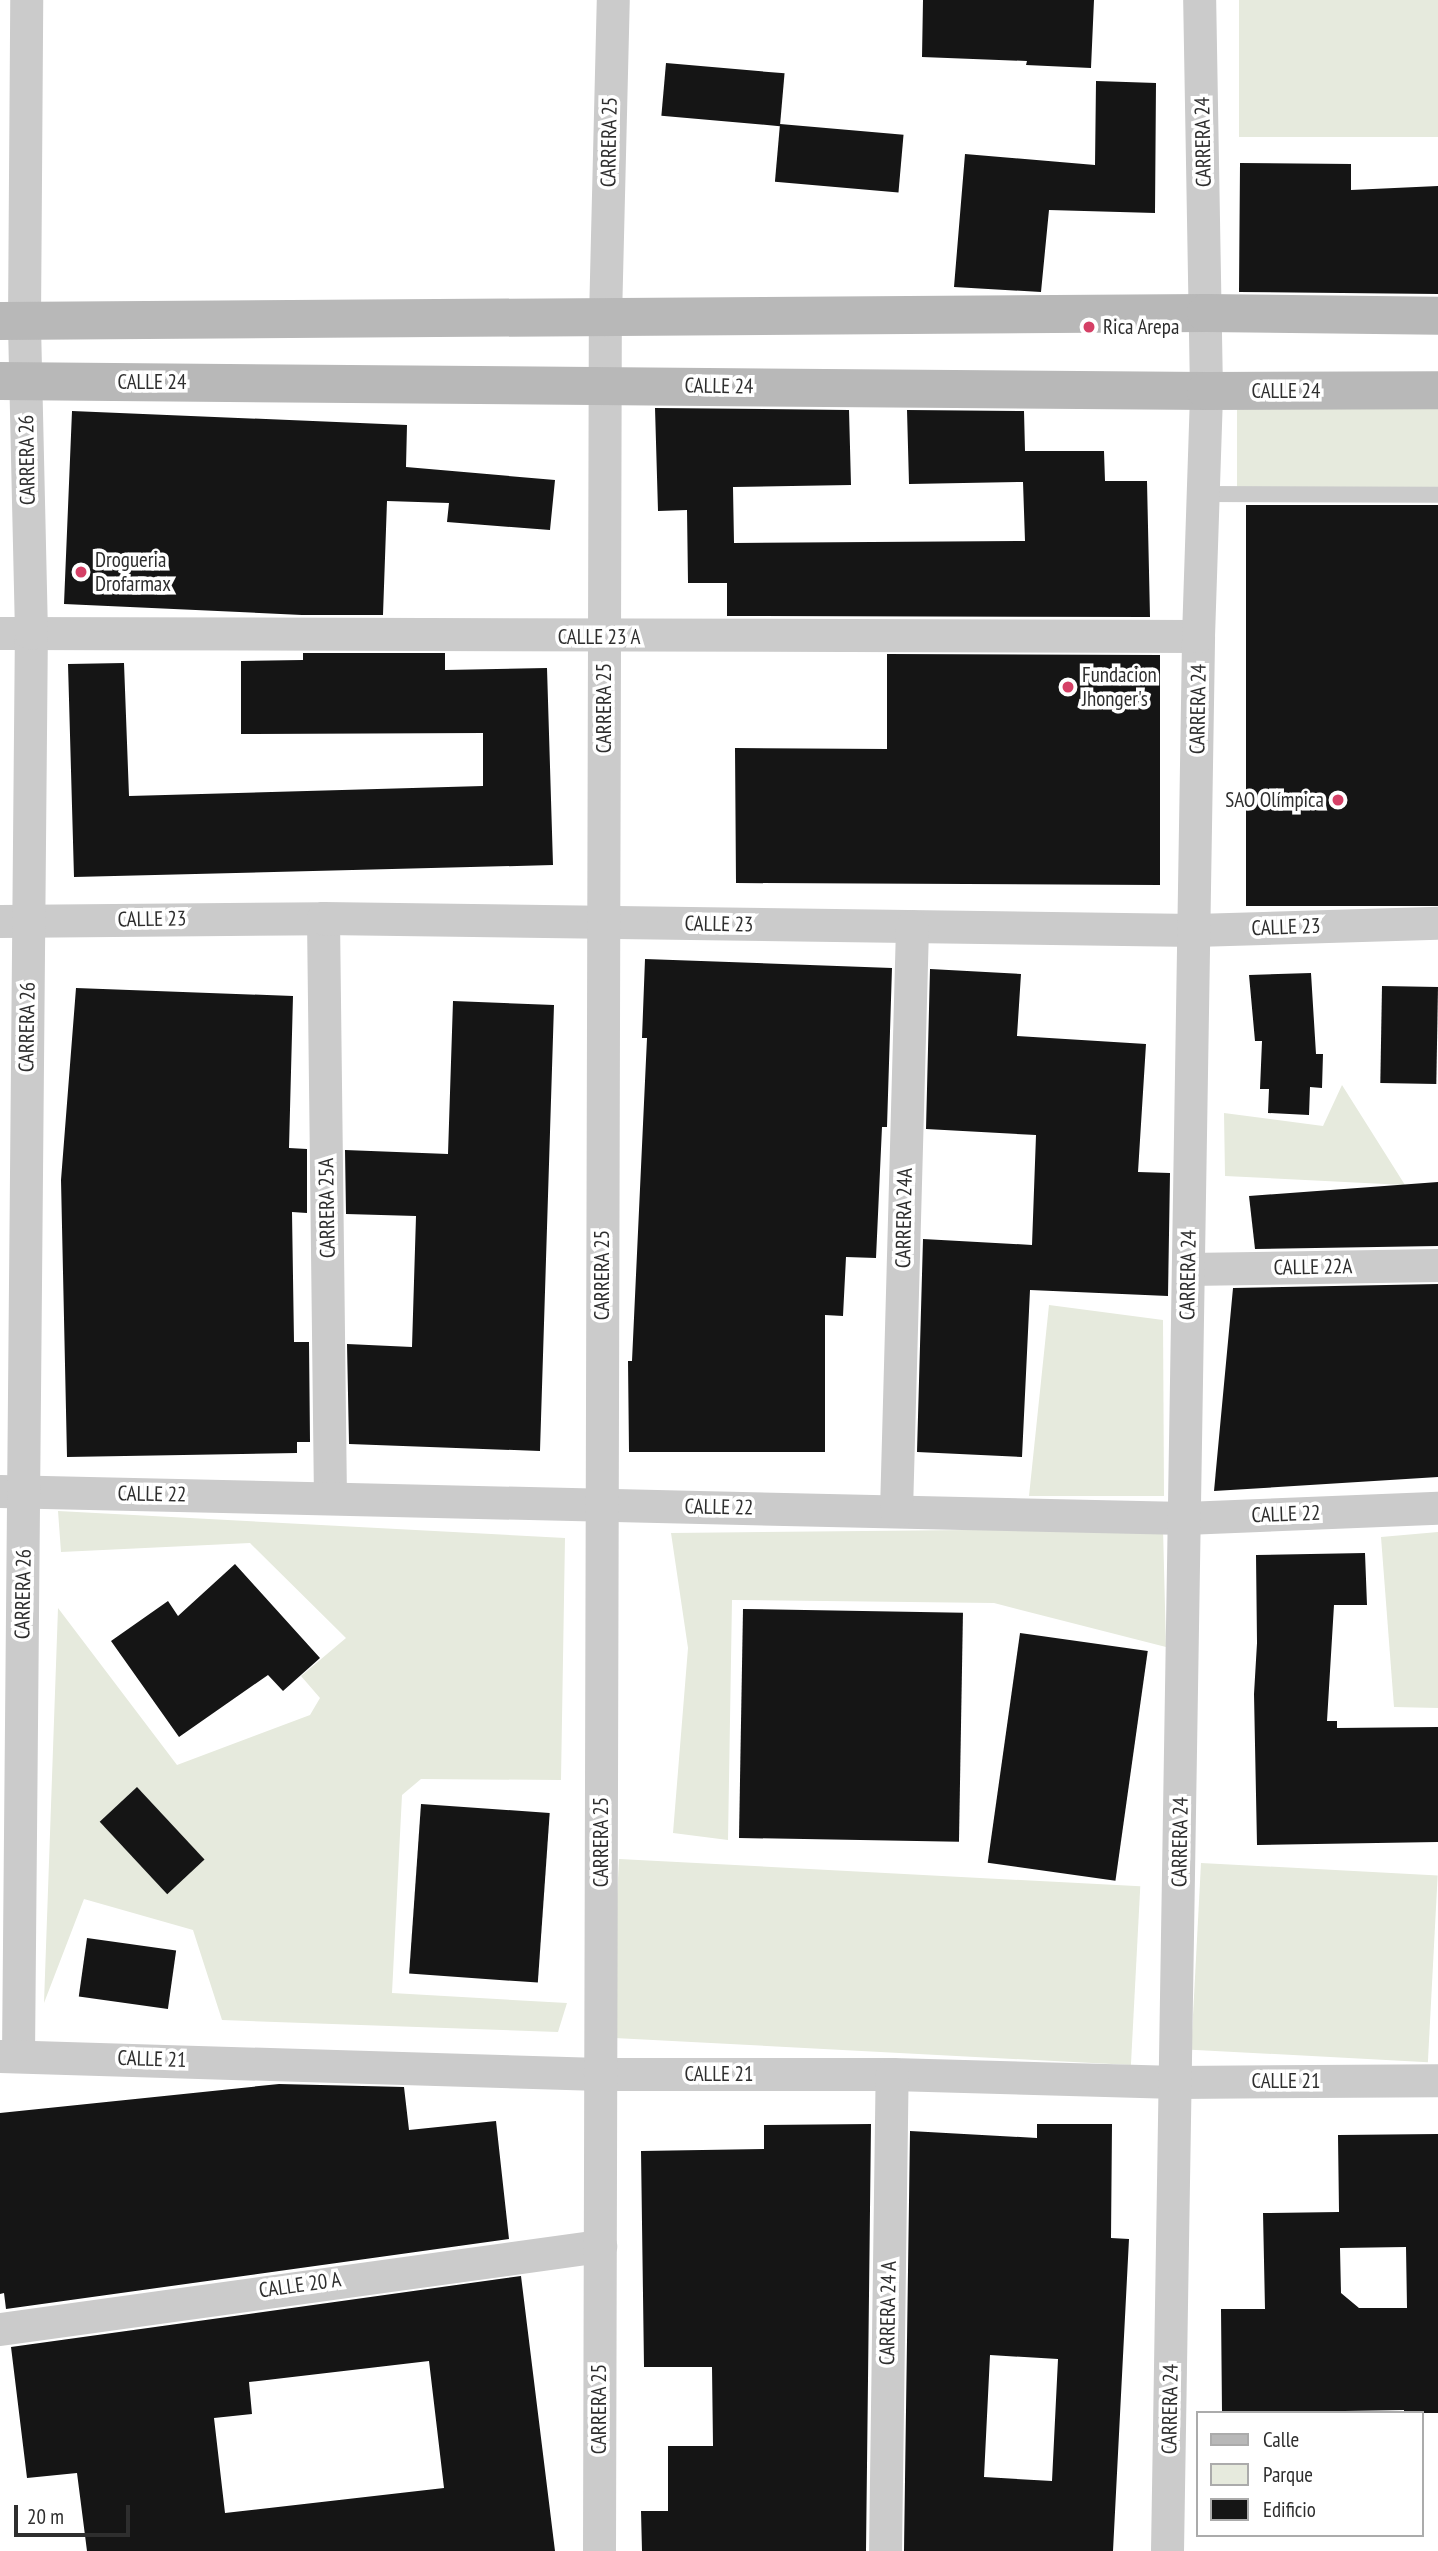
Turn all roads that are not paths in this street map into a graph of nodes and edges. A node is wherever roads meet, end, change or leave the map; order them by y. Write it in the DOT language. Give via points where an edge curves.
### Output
graph roads {
  1 [pos="26,0"];
  2 [pos="613,0"];
  3 [pos="1199,0"];
  4 [pos="12,39"];
  5 [pos="1206,313"];
  6 [pos="1438,316"];
  7 [pos="605,318"];
  8 [pos="12,321"];
  9 [pos="13,381"];
  10 [pos="605,384"];
  11 [pos="1438,390"];
  12 [pos="1206,391"];
  13 [pos="1203,495"];
  14 [pos="1438,495"];
  15 [pos="16,633"];
  16 [pos="1198,636"];
  17 [pos="604,637"];
  18 [pos="323,918"];
  19 [pos="14,921"];
  20 [pos="604,923"];
  21 [pos="1438,923"];
  22 [pos="912,926"];
  23 [pos="1195,930"];
  24 [pos="12,1247"];
  25 [pos="1438,1265"];
  26 [pos="1188,1269"];
  27 [pos="12,1491"];
  28 [pos="330,1498"];
  29 [pos="601,1504"];
  30 [pos="1438,1508"];
  31 [pos="896,1511"];
  32 [pos="1185,1518"];
  33 [pos="9,2056"];
  34 [pos="600,2074"];
  35 [pos="892,2074"];
  36 [pos="1438,2080"];
  37 [pos="1177,2082"];
  38 [pos="600,2246"];
  39 [pos="0,2329"];
  40 [pos="599,2551"];
  41 [pos="885,2551"];
  42 [pos="1167,2551"];
  1 -- 4 [label="street, CARRERA 26"];
  2 -- 7 [label="street, CARRERA 25"];
  3 -- 5 [label="street, CARRERA 24"];
  4 -- 8 [label="street, CARRERA 26"];
  5 -- 6 [label="street"];
  5 -- 7 [label="street"];
  5 -- 12 [label="street, CARRERA 24"];
  7 -- 8 [label="street"];
  7 -- 10 [label="street, CARRERA 25"];
  8 -- 9 [label="street, CARRERA 26"];
  9 -- 10 [label="street, CALLE 24"];
  9 -- 15 [label="street, CARRERA 26"];
  10 -- 12 [label="street, CALLE 24"];
  10 -- 17 [label="street, CARRERA 25"];
  11 -- 12 [label="street, CALLE 24"];
  12 -- 13 [label="street, CARRERA 24"];
  13 -- 14 [label="lane"];
  13 -- 16 [label="street, CARRERA 24"];
  15 -- 17 [label="street, CALLE 23 A"];
  15 -- 19 [label="street, CARRERA 26"];
  16 -- 17 [label="street, CALLE 23 A"];
  16 -- 23 [label="street, CARRERA 24"];
  17 -- 20 [label="street, CARRERA 25"];
  18 -- 19 [label="street, CALLE 23"];
  18 -- 20 [label="street, CALLE 23"];
  18 -- 28 [label="street, CARRERA 25A"];
  19 -- 24 [label="street, CARRERA 26"];
  20 -- 22 [label="street, CALLE 23"];
  20 -- 29 [label="street, CARRERA 25"];
  21 -- 23 [label="street, CALLE 23"];
  22 -- 23 [label="street, CALLE 23"];
  22 -- 31 [label="street, CARRERA 24A"];
  23 -- 26 [label="street, CARRERA 24"];
  24 -- 27 [label="street, CARRERA 26"];
  25 -- 26 [label="street, CALLE 22A"];
  26 -- 32 [label="street, CARRERA 24"];
  27 -- 28 [label="street, CALLE 22"];
  27 -- 33 [label="street, CARRERA 26"];
  28 -- 29 [label="street, CALLE 22"];
  29 -- 31 [label="street, CALLE 22"];
  29 -- 34 [label="street, CARRERA 25"];
  30 -- 32 [label="street, CALLE 22"];
  31 -- 32 [label="street, CALLE 22"];
  32 -- 37 [label="street, CARRERA 24"];
  33 -- 34 [label="street, CALLE 21"];
  34 -- 35 [label="street, CALLE 21"];
  34 -- 38 [label="street, CARRERA 25"];
  35 -- 37 [label="street, CALLE 21"];
  35 -- 41 [label="street, CARRERA 24 A"];
  36 -- 37 [label="street, CALLE 21"];
  37 -- 42 [label="street, CARRERA 24"];
  38 -- 39 [label="street, CALLE 20 A"];
  38 -- 40 [label="street, CARRERA 25"];
}
